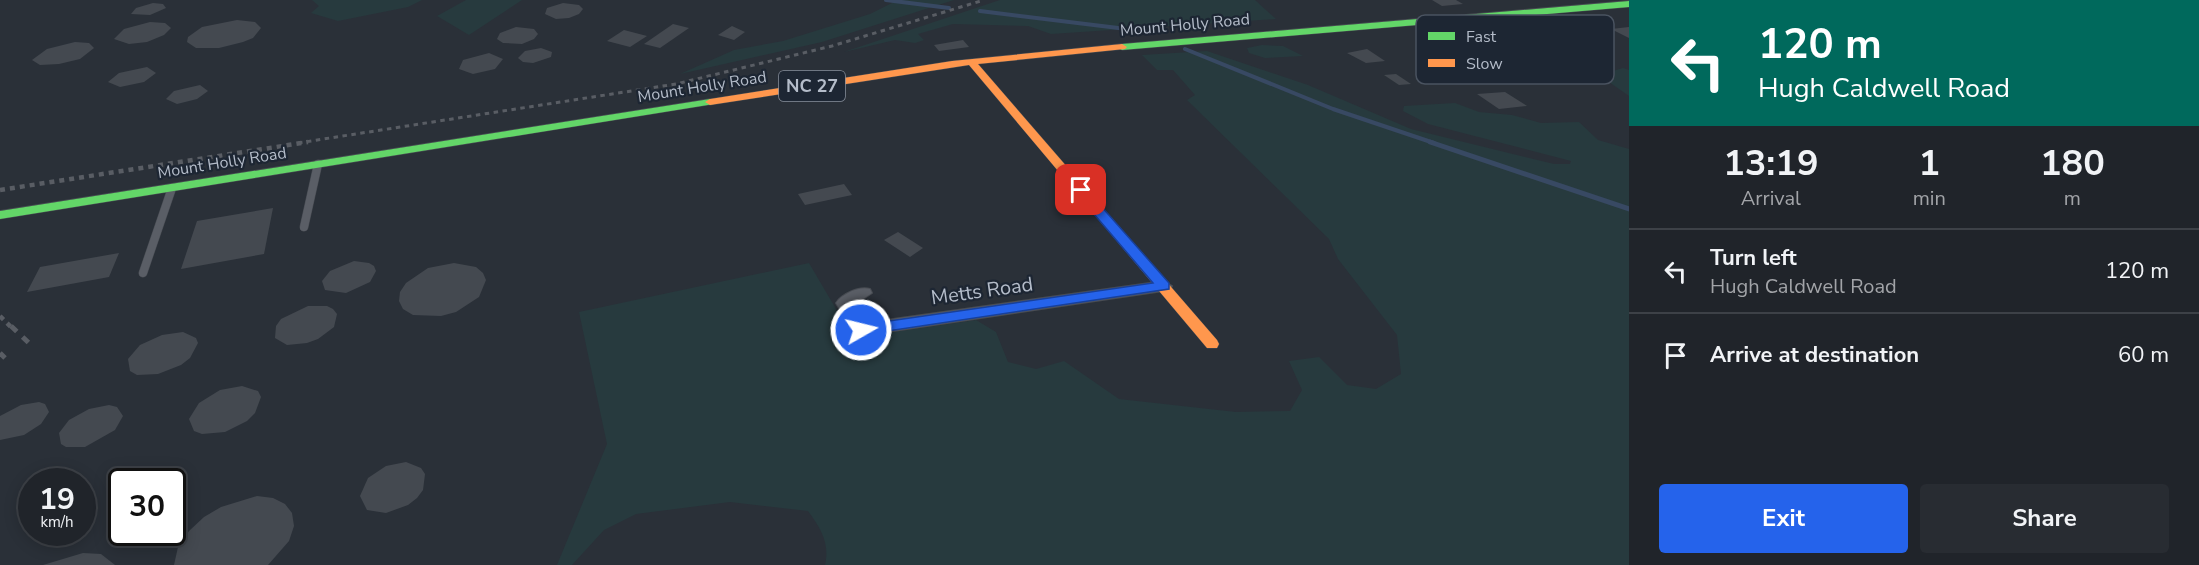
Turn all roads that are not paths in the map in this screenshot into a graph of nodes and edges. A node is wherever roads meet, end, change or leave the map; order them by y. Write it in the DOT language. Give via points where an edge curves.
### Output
graph roads {
  1 [pos="1629,4"];
  2 [pos="1504,15"];
  3 [pos="1416,23"];
  4 [pos="972,62"];
  5 [pos="318,164"];
  6 [pos="172,188"];
  7 [pos="0,215"];
  8 [pos="304,227"];
  9 [pos="143,273"];
  10 [pos="1164,286"];
  11 [pos="864,293"];
  12 [pos="1212,344"];
  1 -- 2 [label="main road, Mount Holly Road / NC 27"];
  3 -- 4 [label="main road, Mount Holly Road / NC 27"];
  4 -- 5 [label="main road, Mount Holly Road / NC 27"];
  4 -- 10 [label="main road"];
  5 -- 6 [label="main road, Mount Holly Road / NC 27"];
  5 -- 8 [label="lane"];
  6 -- 7 [label="main road, Mount Holly Road / NC 27"];
  6 -- 9 [label="lane"];
  10 -- 11 [label="street, Metts Road" via="861,330 844,303"];
  10 -- 12 [label="main road"];
}
